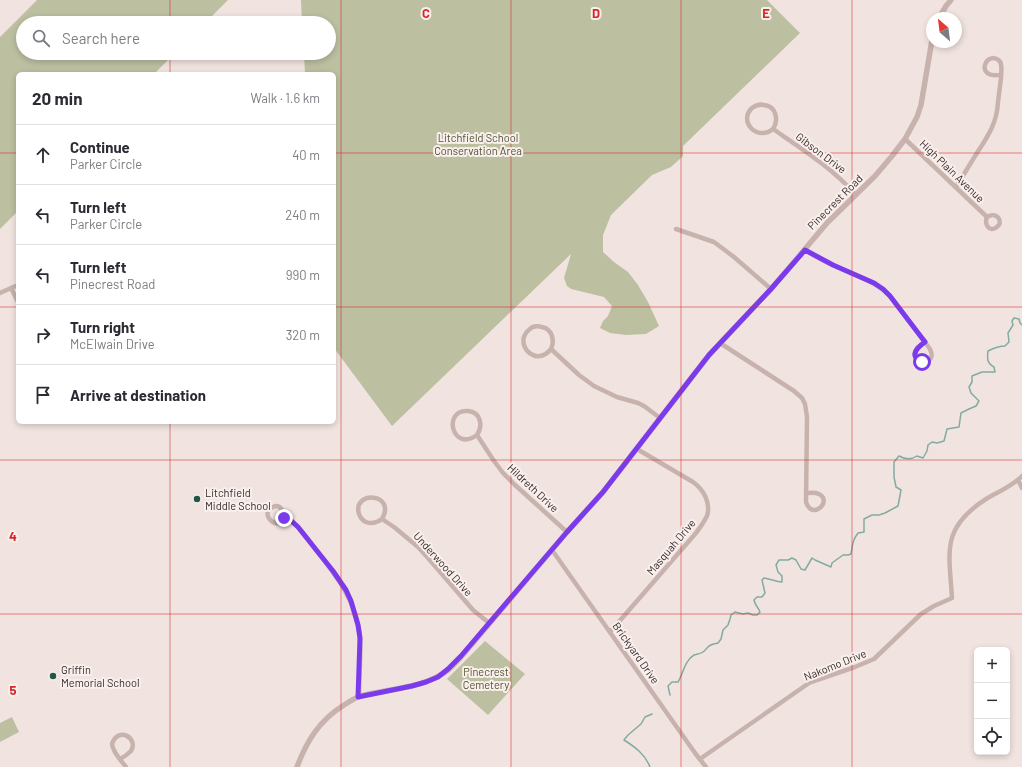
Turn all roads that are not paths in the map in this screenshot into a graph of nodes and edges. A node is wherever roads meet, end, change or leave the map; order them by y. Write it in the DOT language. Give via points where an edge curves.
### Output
graph roads {
  1 [pos="951,0"];
  2 [pos="942,12"];
  3 [pos="931,48"];
  4 [pos="1001,75"];
  5 [pos="773,129"];
  6 [pos="905,138"];
  7 [pos="956,187"];
  8 [pos="856,195"];
  9 [pos="987,217"];
  10 [pos="676,230"];
  11 [pos="805,250"];
  12 [pos="16,286"];
  13 [pos="11,288"];
  14 [pos="771,289"];
  15 [pos="0,293"];
  16 [pos="16,298"];
  17 [pos="925,342"];
  18 [pos="720,343"];
  19 [pos="551,349"];
  20 [pos="660,418"];
  21 [pos="477,435"];
  22 [pos="637,449"];
  23 [pos="1022,476"];
  24 [pos="1018,480"];
  25 [pos="1022,488"];
  26 [pos="806,493"];
  27 [pos="285,515"];
  28 [pos="382,518"];
  29 [pos="567,532"];
  30 [pos="552,550"];
  31 [pos="489,623"];
  32 [pos="610,632"];
  33 [pos="358,697"];
  34 [pos="120,759"];
  35 [pos="700,759"];
  36 [pos="126,767"];
  37 [pos="297,767"];
  38 [pos="706,767"];
  1 -- 2 [label="street"];
  3 -- 6 [label="street, Pinecrest Road" via="921,105"];
  4 -- 7 [label="street" via="994,124"];
  5 -- 5 [label="street" via="762,134 751,128 748,117 751,109 758,105 771,107 776,116"];
  5 -- 8 [label="street, Gibson Drive" via="813,156"];
  6 -- 7 [label="street, High Plain Avenue"];
  6 -- 8 [label="street, Pinecrest Road"];
  7 -- 9 [label="street, High Plain Avenue"];
  8 -- 11 [label="street, Pinecrest Road" via="814,236"];
  10 -- 14 [label="street" via="714,242"];
  11 -- 14 [label="street, Pinecrest Road"];
  11 -- 17 [label="street" via="883,289"];
  12 -- 13 [label="street"];
  13 -- 15 [label="street"];
  13 -- 16 [label="street"];
  14 -- 18 [label="street, Pinecrest Road"];
  17 -- 17 [label="street" via="932,354 927,361 922,362 917,359 915,352"];
  18 -- 20 [label="street, Pinecrest Road"];
  18 -- 26 [label="street" via="802,398 807,417"];
  19 -- 19 [label="street" via="542,356 530,354 524,344 526,332 536,326 550,331 553,338"];
  19 -- 20 [label="street" via="594,386 638,403"];
  20 -- 22 [label="street, Pinecrest Road"];
  21 -- 21 [label="street" via="464,439 456,435 452,422 457,414 471,411 478,417 481,426"];
  21 -- 29 [label="street, Hildreth Drive" via="514,485"];
  22 -- 29 [label="street, Pinecrest Road"];
  22 -- 32 [label="street, Masquah Drive" via="697,485 704,492 708,510 696,533"];
  23 -- 24 [label="street"];
  24 -- 25 [label="street"];
  24 -- 35 [label="street, Nakomo Drive" via="979,504 958,524 949,555 952,598 921,614 874,659 809,683"];
  26 -- 26 [label="street" via="821,496 822,506 815,510 808,507"];
  27 -- 33 [label="street" via="298,527 333,571 351,601 360,638"];
  28 -- 28 [label="street" via="374,523 365,522 358,511 361,502 368,497 380,500 385,506"];
  28 -- 31 [label="street, Underwood Drive" via="418,547 472,610"];
  29 -- 30 [label="street, Pinecrest Road"];
  30 -- 31 [label="street, Pinecrest Road"];
  30 -- 32 [label="street, Brickyard Drive"];
  31 -- 33 [label="street, Pinecrest Road" via="456,662 438,677 412,686"];
  32 -- 35 [label="street, Brickyard Drive"];
  33 -- 37 [label="street, Pinecrest Road" via="336,710 318,727 307,743"];
  34 -- 34 [label="street" via="132,748 132,741 124,735 115,738 112,744"];
  34 -- 36 [label="street"];
  35 -- 38 [label="street, Brickyard Drive"];
}
